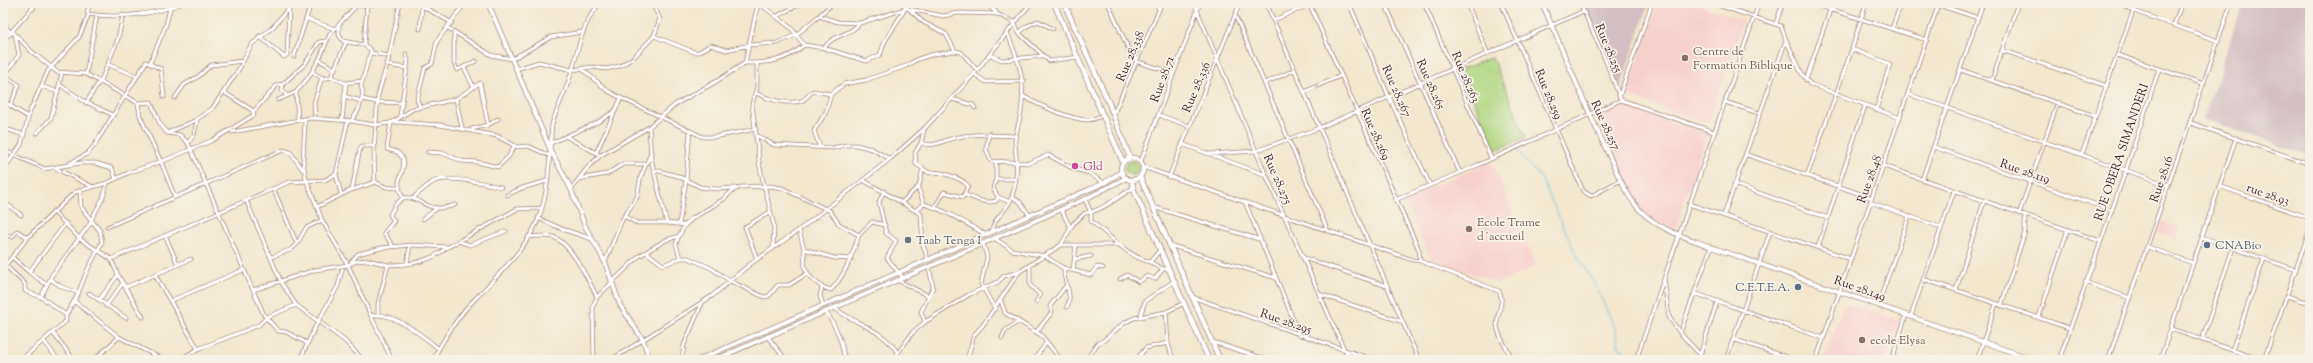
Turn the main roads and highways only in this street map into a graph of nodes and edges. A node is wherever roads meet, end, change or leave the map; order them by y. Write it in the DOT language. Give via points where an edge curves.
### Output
graph roads {
  1 [pos="1054,3"];
  2 [pos="1065,5"];
  3 [pos="1130,158"];
  4 [pos="1123,162"];
  5 [pos="1140,177"];
  6 [pos="1132,180"];
  7 [pos="1209,360"];
  8 [pos="1220,360"];
  1 -- 4 [label="main road"];
  2 -- 3 [label="main road"];
  3 -- 4 [label="main road"];
  3 -- 5 [label="main road" via="1141,161 1143,167"];
  4 -- 6 [label="main road" via="1122,172 1126,178"];
  5 -- 6 [label="main road"];
  5 -- 8 [label="main road"];
  6 -- 7 [label="main road" via="1133,188"];
}
